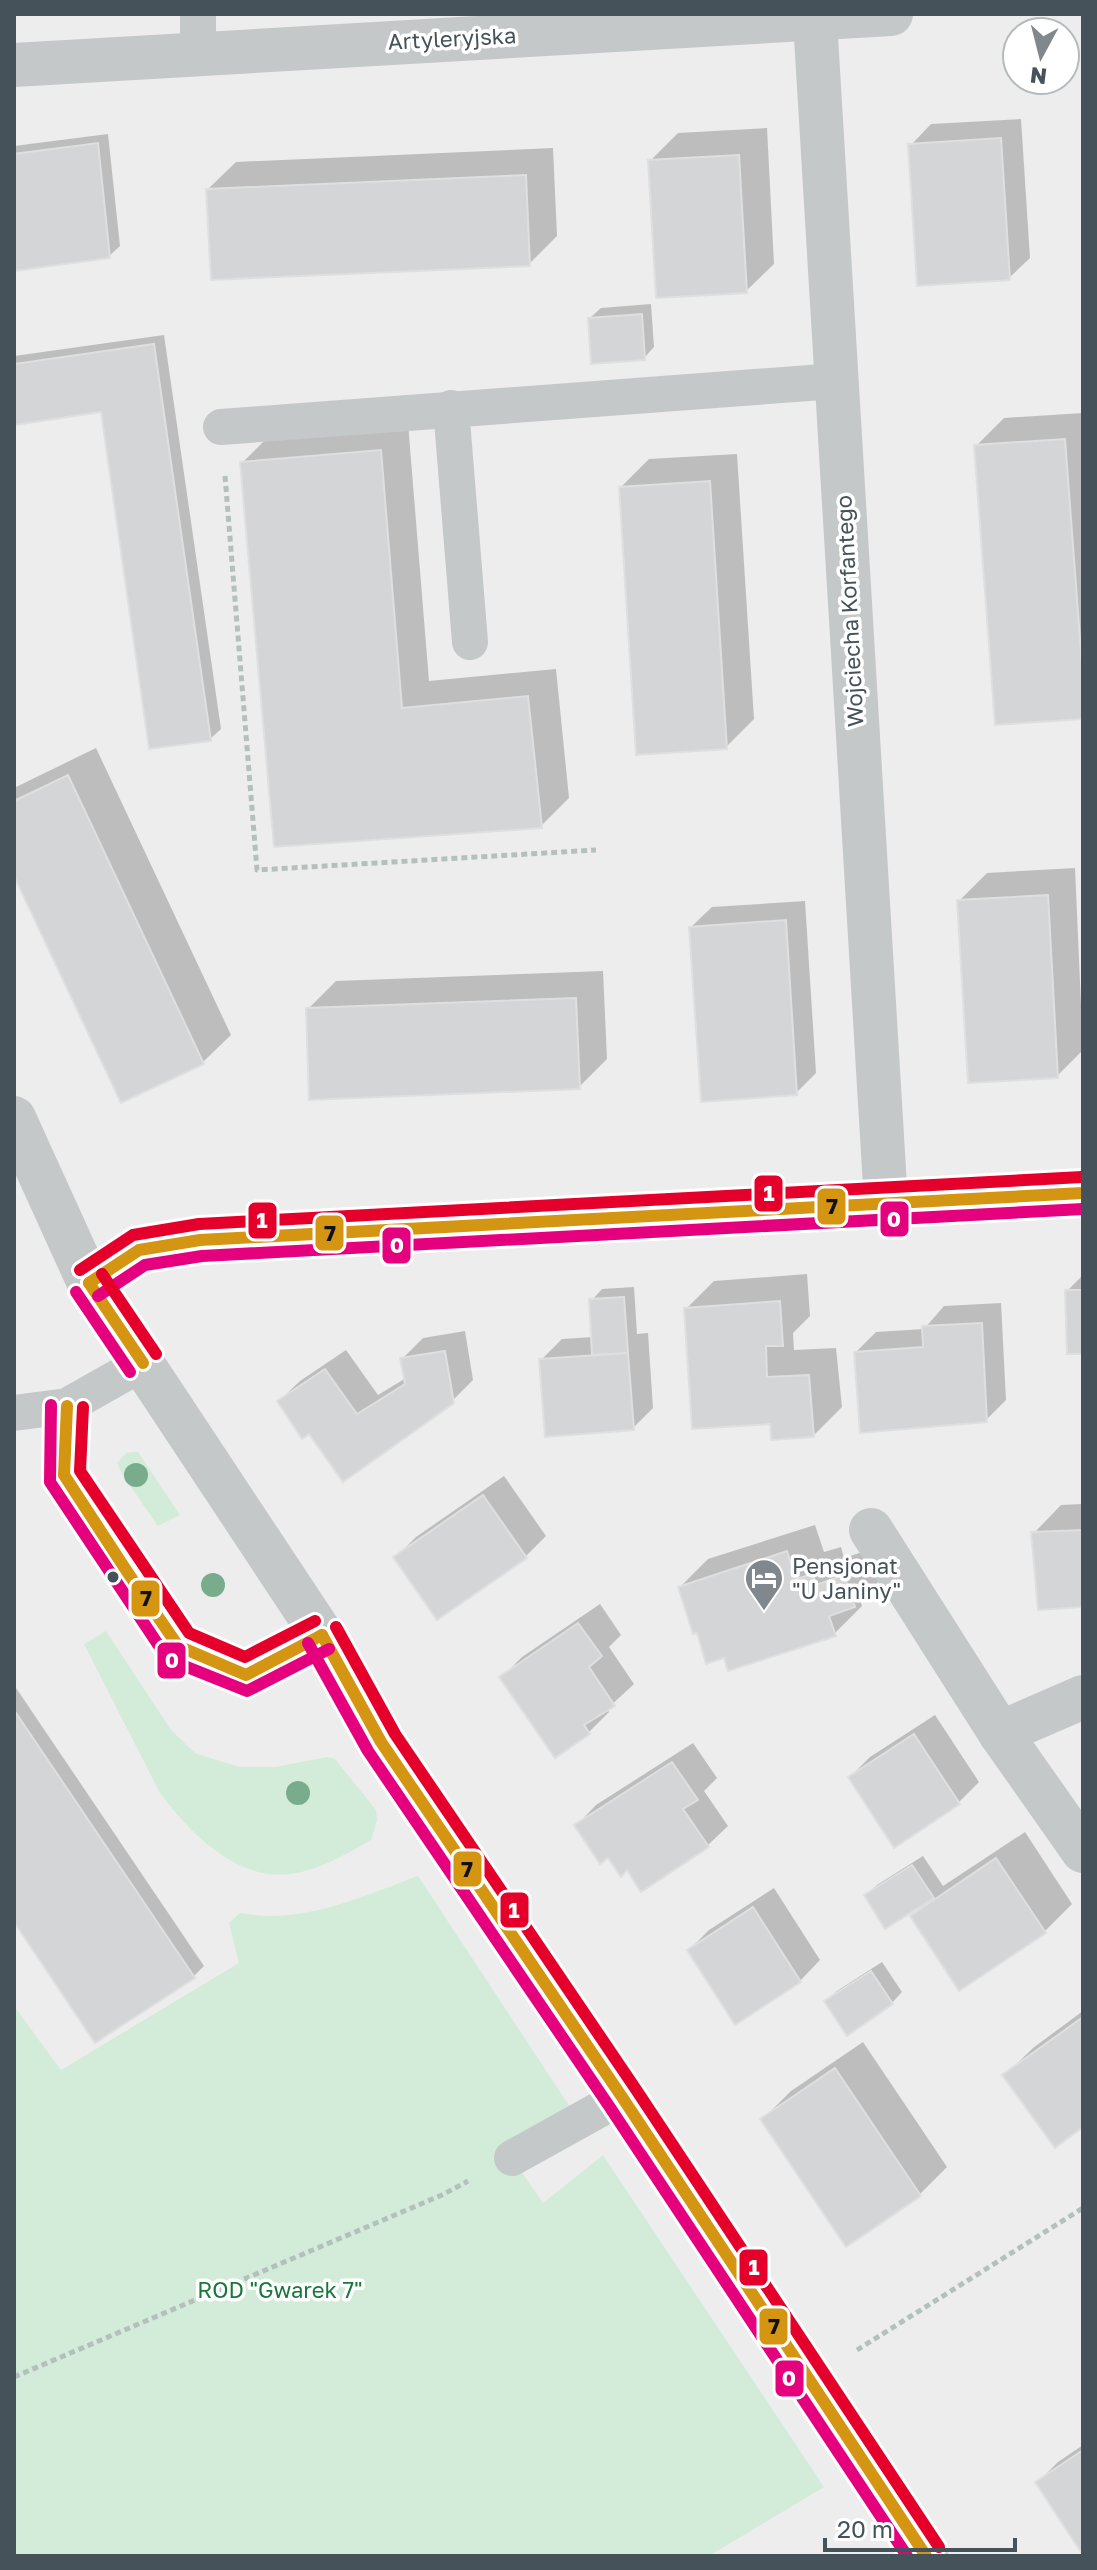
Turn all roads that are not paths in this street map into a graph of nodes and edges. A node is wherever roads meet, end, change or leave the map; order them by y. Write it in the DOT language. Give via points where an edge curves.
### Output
graph roads {
  1 [pos="891,14"];
  2 [pos="815,20"];
  3 [pos="198,33"];
  4 [pos="14,65"];
  5 [pos="836,381"];
  6 [pos="451,408"];
  7 [pos="221,427"];
  8 [pos="470,642"];
  9 [pos="14,1118"];
  10 [pos="1083,1193"];
  11 [pos="886,1203"];
  12 [pos="89,1283"];
  13 [pos="143,1363"];
  14 [pos="67,1406"];
  15 [pos="14,1413"];
  16 [pos="871,1530"];
  17 [pos="322,1635"];
  18 [pos="1083,1697"];
  19 [pos="1000,1733"];
  20 [pos="1083,1851"];
  21 [pos="622,2097"];
  22 [pos="512,2158"];
  23 [pos="926,2556"];
  1 -- 2 [label="street, Artyleryjska"];
  2 -- 3 [label="street, Artyleryjska"];
  2 -- 5 [label="street, Wojciecha Korfantego"];
  3 -- 4 [label="street, Artyleryjska"];
  5 -- 6 [label="lane"];
  5 -- 11 [label="street, Wojciecha Korfantego"];
  6 -- 7 [label="lane"];
  6 -- 8 [label="lane"];
  9 -- 12 [label="street"];
  10 -- 11 [label="street"];
  11 -- 12 [label="street" via="200,1240 139,1250"];
  12 -- 13 [label="street"];
  13 -- 14 [label="lane"];
  13 -- 17 [label="street"];
  14 -- 15 [label="lane"];
  14 -- 17 [label="lane" via="64,1475 178,1646 246,1675"];
  16 -- 19 [label="street"];
  17 -- 21 [label="street" via="381,1742"];
  18 -- 19 [label="street"];
  19 -- 20 [label="street"];
  21 -- 22 [label="lane"];
  21 -- 23 [label="street"];
}
